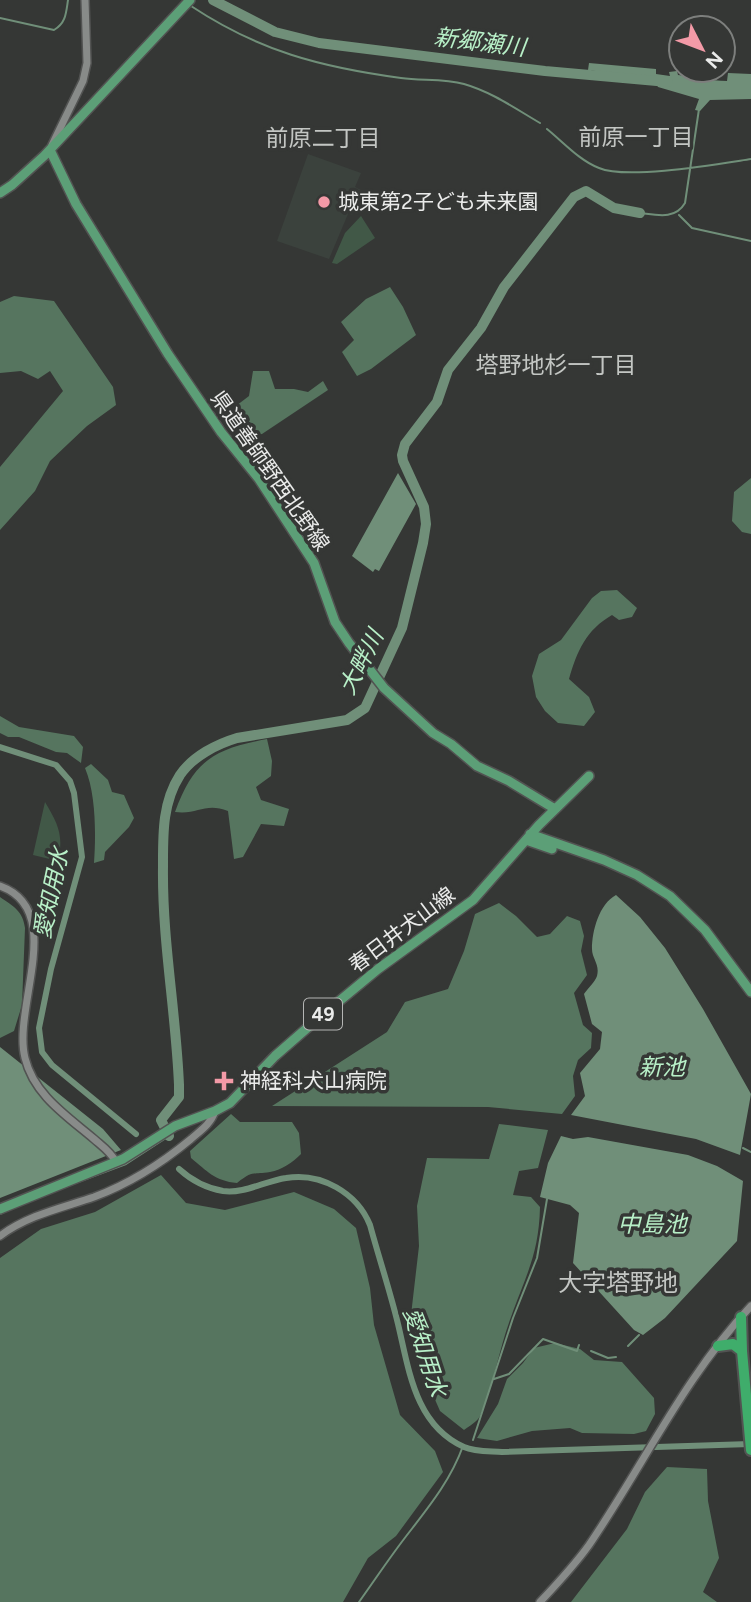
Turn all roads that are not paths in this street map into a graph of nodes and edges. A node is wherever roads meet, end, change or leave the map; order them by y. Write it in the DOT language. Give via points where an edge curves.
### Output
graph roads {
  1 [pos="85,0"];
  2 [pos="190,0"];
  3 [pos="50,150"];
  4 [pos="0,193"];
  5 [pos="589,776"];
  6 [pos="555,809"];
  7 [pos="528,837"];
  8 [pos="0,886"];
  9 [pos="751,992"];
  10 [pos="215,1111"];
  11 [pos="116,1162"];
  12 [pos="0,1209"];
  13 [pos="0,1236"];
  14 [pos="751,1306"];
  15 [pos="741,1317"];
  16 [pos="718,1346"];
  17 [pos="742,1351"];
  18 [pos="751,1450"];
  19 [pos="540,1602"];
  1 -- 3 [label="street" via="87,64"];
  2 -- 3 [label="main road"];
  3 -- 4 [label="main road"];
  3 -- 6 [label="main road, 県道善師野西北野線" via="76,204 168,354 314,563 335,622 373,674 421,723 477,766"];
  5 -- 6 [label="main road, 春日井犬山線 / 49"];
  6 -- 7 [label="main road, 春日井犬山線 / 49"];
  7 -- 9 [label="main road" via="604,860 670,896 705,930"];
  7 -- 10 [label="main road, 春日井犬山線 / 49" via="473,900 378,969 285,1048 230,1103"];
  8 -- 11 [label="street" via="24,903 35,931 22,1038 25,1058 40,1090"];
  10 -- 11 [label="main road, 春日井犬山線 / 49" via="175,1126"];
  10 -- 13 [label="street" via="204,1128 140,1175 97,1196 25,1220"];
  11 -- 12 [label="main road, 春日井犬山線 / 49"];
  14 -- 15 [label="street"];
  15 -- 16 [label="street"];
  15 -- 17 [label="highway"];
  16 -- 17 [label="highway" via="733,1344"];
  16 -- 19 [label="street" via="589,1545"];
  17 -- 18 [label="highway"];
}
